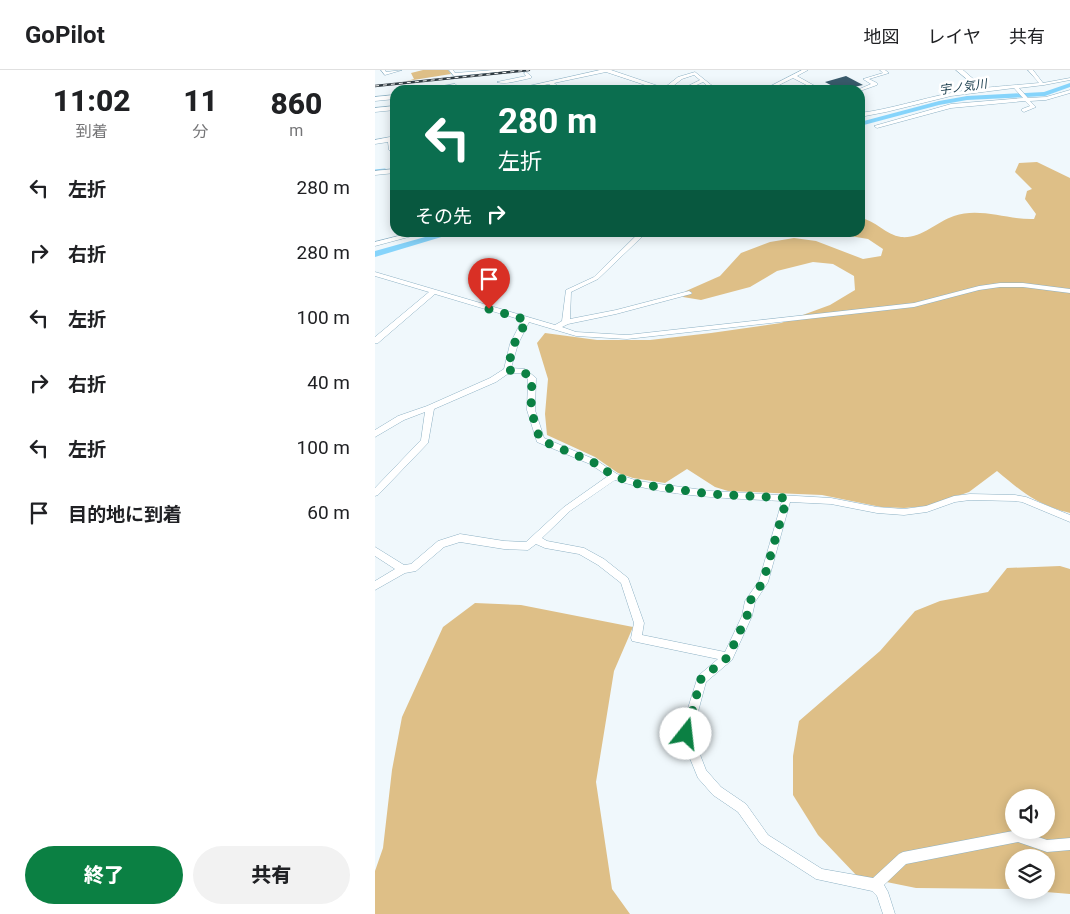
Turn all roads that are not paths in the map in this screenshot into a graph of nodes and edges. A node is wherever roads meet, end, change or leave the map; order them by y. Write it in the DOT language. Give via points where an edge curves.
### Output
graph roads {
  1 [pos="383,70"];
  2 [pos="400,70"];
  3 [pos="451,70"];
  4 [pos="606,70"];
  5 [pos="806,70"];
  6 [pos="882,70"];
  7 [pos="959,70"];
  8 [pos="1030,70"];
  9 [pos="525,73"];
  10 [pos="509,76"];
  11 [pos="794,77"];
  12 [pos="1070,79"];
  13 [pos="704,80"];
  14 [pos="499,82"];
  15 [pos="550,82"];
  16 [pos="1042,84"];
  17 [pos="535,85"];
  18 [pos="554,85"];
  19 [pos="650,85"];
  20 [pos="671,85"];
  21 [pos="693,85"];
  22 [pos="710,85"];
  23 [pos="776,85"];
  24 [pos="810,85"];
  25 [pos="1015,86"];
  26 [pos="865,88"];
  27 [pos="982,89"];
  28 [pos="1070,91"];
  29 [pos="957,96"];
  30 [pos="390,98"];
  31 [pos="375,99"];
  32 [pos="1027,99"];
  33 [pos="967,103"];
  34 [pos="975,106"];
  35 [pos="390,108"];
  36 [pos="375,110"];
  37 [pos="1024,110"];
  38 [pos="865,114"];
  39 [pos="865,118"];
  40 [pos="390,140"];
  41 [pos="375,142"];
  42 [pos="390,172"];
  43 [pos="375,173"];
  44 [pos="404,237"];
  45 [pos="639,237"];
  46 [pos="375,244"];
  47 [pos="375,274"];
  48 [pos="1070,291"];
  49 [pos="434,292"];
  50 [pos="689,293"];
  51 [pos="527,320"];
  52 [pos="566,322"];
  53 [pos="556,328"];
  54 [pos="375,341"];
  55 [pos="507,370"];
  56 [pos="430,408"];
  57 [pos="375,434"];
  58 [pos="614,476"];
  59 [pos="375,493"];
  60 [pos="787,498"];
  61 [pos="1070,519"];
  62 [pos="535,539"];
  63 [pos="375,551"];
  64 [pos="403,569"];
  65 [pos="375,586"];
  66 [pos="728,657"];
  67 [pos="1070,844"];
  68 [pos="875,884"];
  69 [pos="889,914"];
  1 -- 2 [label="street" via="385,74"];
  3 -- 10 [label="street" via="454,75"];
  4 -- 15 [label="street"];
  4 -- 19 [label="street"];
  5 -- 11 [label="street"];
  6 -- 26 [label="street" via="887,73 865,79 875,84"];
  7 -- 27 [label="main road"];
  8 -- 16 [label="street"];
  9 -- 10 [label="street" via="529,77"];
  10 -- 14 [label="street"];
  11 -- 23 [label="street"];
  11 -- 24 [label="street"];
  12 -- 16 [label="street"];
  13 -- 20 [label="street" via="695,73 679,78"];
  13 -- 21 [label="street"];
  13 -- 22 [label="street"];
  15 -- 17 [label="street"];
  15 -- 18 [label="street"];
  16 -- 25 [label="street"];
  25 -- 27 [label="street"];
  25 -- 32 [label="street"];
  27 -- 38 [label="street"];
  28 -- 32 [label="street"];
  29 -- 33 [label="street"];
  30 -- 31 [label="street"];
  32 -- 33 [label="street"];
  32 -- 37 [label="street" via="1033,107"];
  33 -- 34 [label="street"];
  33 -- 39 [label="street" via="875,125"];
  35 -- 36 [label="street"];
  40 -- 41 [label="street"];
  42 -- 43 [label="street"];
  44 -- 46 [label="street"];
  45 -- 52 [label="street" via="600,274 571,288 566,294"];
  47 -- 49 [label="street"];
  48 -- 53 [label="street" via="1023,285 988,286 914,305 650,336 603,337"];
  49 -- 51 [label="street"];
  49 -- 54 [label="street"];
  50 -- 52 [label="street"];
  51 -- 53 [label="street"];
  51 -- 55 [label="street" via="514,344"];
  52 -- 53 [label="street"];
  55 -- 56 [label="street" via="493,380"];
  55 -- 58 [label="street" via="522,371 532,378 531,410 540,440 593,462"];
  56 -- 57 [label="street" via="401,418"];
  56 -- 59 [label="street" via="425,441"];
  58 -- 60 [label="street" via="638,484 710,494"];
  58 -- 62 [label="street" via="567,509"];
  60 -- 61 [label="street" via="904,512 927,509 954,499 1015,498"];
  60 -- 66 [label="street" via="763,582 750,601 747,616"];
  62 -- 64 [label="street" via="528,546 459,538 441,544 413,568"];
  62 -- 66 [label="street" via="581,551 625,581 639,623 636,638"];
  63 -- 64 [label="street"];
  64 -- 65 [label="street"];
  66 -- 68 [label="street" via="701,679 686,734 702,774 717,791 742,808 764,839 812,870 820,875"];
  67 -- 68 [label="street" via="1047,846 1018,836 903,858"];
  68 -- 69 [label="street" via="882,892"];
}
